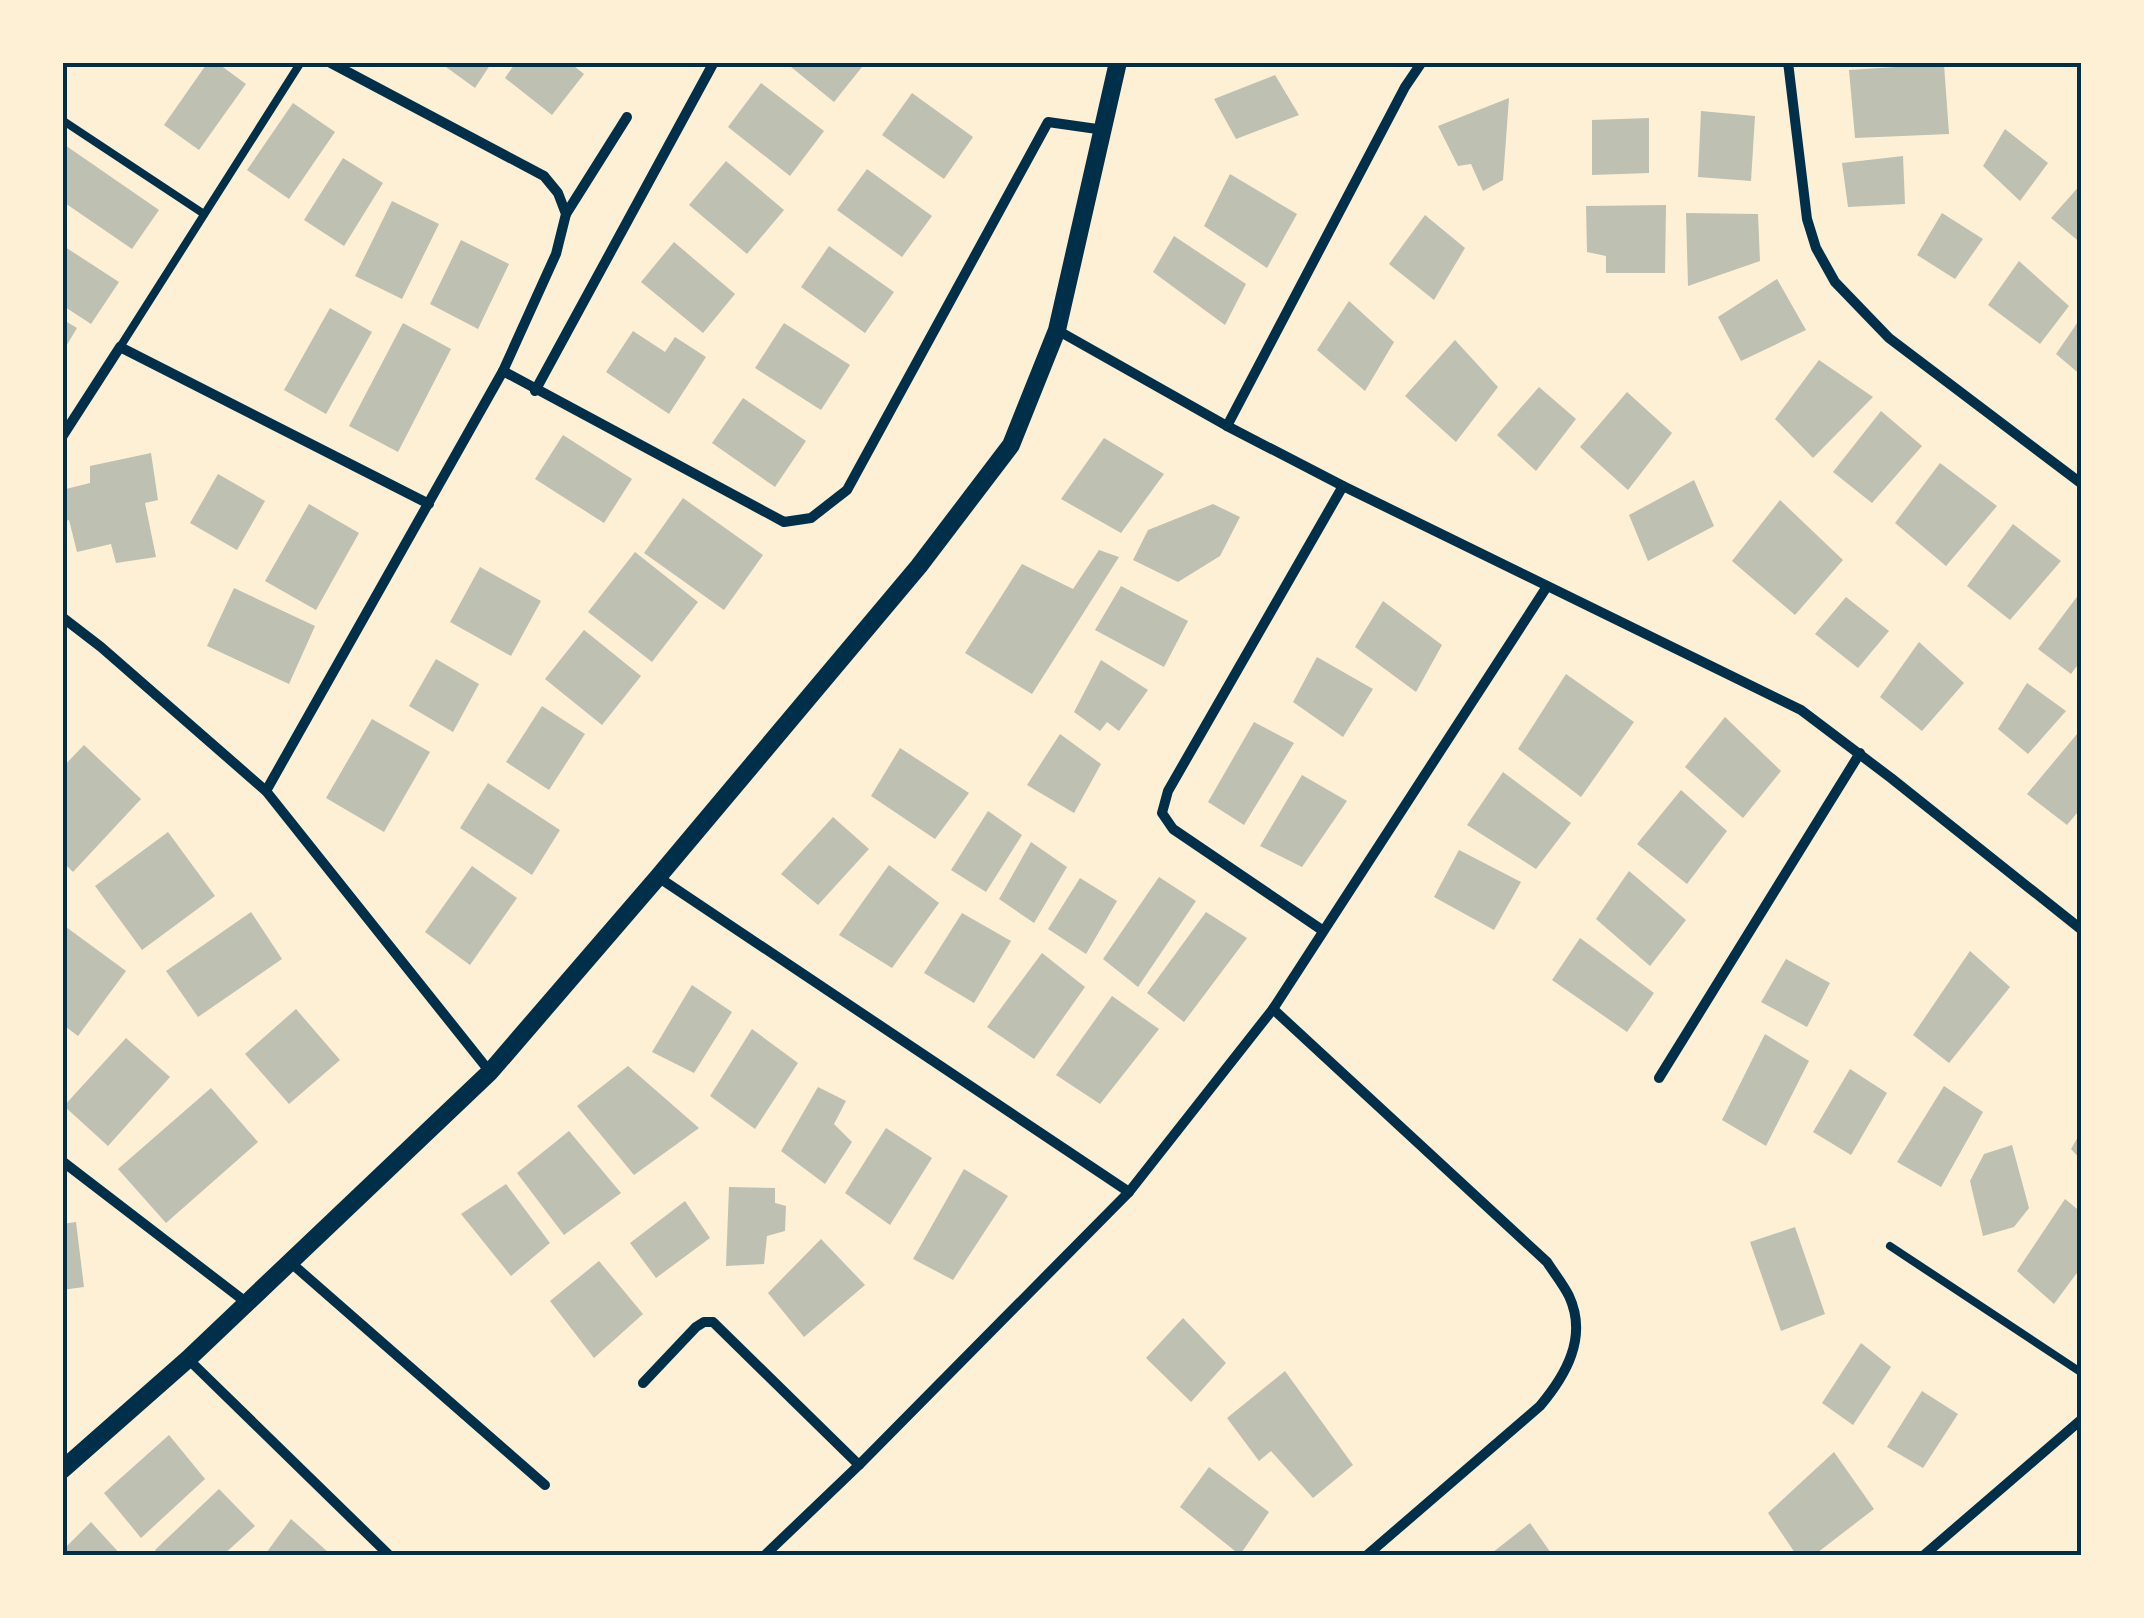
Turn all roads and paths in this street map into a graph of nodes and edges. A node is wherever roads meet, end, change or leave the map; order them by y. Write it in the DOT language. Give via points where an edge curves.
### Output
graph roads {
  1 [pos="301,62"];
  2 [pos="329,62"];
  3 [pos="714,62"];
  4 [pos="1118,62"];
  5 [pos="1422,62"];
  6 [pos="1788,62"];
  7 [pos="628,117"];
  8 [pos="62,120"];
  9 [pos="1104,130"];
  10 [pos="204,214"];
  11 [pos="566,214"];
  12 [pos="1057,330"];
  13 [pos="120,347"];
  14 [pos="503,371"];
  15 [pos="535,391"];
  16 [pos="1227,426"];
  17 [pos="62,437"];
  18 [pos="2082,484"];
  19 [pos="1344,486"];
  20 [pos="429,504"];
  21 [pos="1546,588"];
  22 [pos="62,617"];
  23 [pos="1860,754"];
  24 [pos="266,792"];
  25 [pos="658,878"];
  26 [pos="1322,930"];
  27 [pos="2082,930"];
  28 [pos="1272,1009"];
  29 [pos="490,1072"];
  30 [pos="1658,1078"];
  31 [pos="62,1161"];
  32 [pos="1129,1192"];
  33 [pos="1890,1246"];
  34 [pos="290,1262"];
  35 [pos="247,1303"];
  36 [pos="188,1359"];
  37 [pos="2082,1373"];
  38 [pos="643,1383"];
  39 [pos="2082,1418"];
  40 [pos="858,1465"];
  41 [pos="62,1470"];
  42 [pos="544,1485"];
  43 [pos="390,1556"];
  44 [pos="764,1556"];
  45 [pos="1366,1556"];
  46 [pos="1924,1556"];
  1 -- 10 [label="lane"];
  2 -- 11 [label="street" via="544,176"];
  3 -- 15 [label="street"];
  4 -- 9 [label="street"];
  5 -- 16 [label="street"];
  6 -- 18 [label="street" via="1807,219 1835,282 1889,338"];
  7 -- 11 [label="street"];
  8 -- 10 [label="lane"];
  9 -- 12 [label="street"];
  9 -- 15 [label="street" via="1048,122 846,490 811,518 784,522"];
  10 -- 13 [label="lane"];
  11 -- 14 [label="street" via="556,254"];
  12 -- 16 [label="street"];
  12 -- 25 [label="street" via="1011,445 920,566"];
  13 -- 17 [label="street"];
  13 -- 20 [label="street"];
  14 -- 15 [label="street"];
  14 -- 20 [label="street"];
  16 -- 19 [label="street"];
  19 -- 21 [label="street"];
  19 -- 26 [label="street" via="1162,812 1172,829"];
  20 -- 24 [label="street"];
  21 -- 23 [label="street" via="1800,710"];
  21 -- 26 [label="street"];
  22 -- 24 [label="street"];
  23 -- 27 [label="street"];
  23 -- 30 [label="street"];
  24 -- 29 [label="street"];
  25 -- 29 [label="street"];
  25 -- 32 [label="street"];
  26 -- 28 [label="street"];
  28 -- 32 [label="street"];
  28 -- 45 [label="street" via="1546,1262 1570,1298 1576,1340 1564,1378"];
  29 -- 34 [label="street"];
  31 -- 35 [label="street"];
  32 -- 40 [label="street"];
  33 -- 37 [label="lane"];
  34 -- 35 [label="street"];
  34 -- 42 [label="street"];
  35 -- 36 [label="street"];
  36 -- 41 [label="street"];
  36 -- 43 [label="street"];
  38 -- 40 [label="street" via="696,1327 713,1322"];
  39 -- 46 [label="street"];
  40 -- 44 [label="street"];
}
